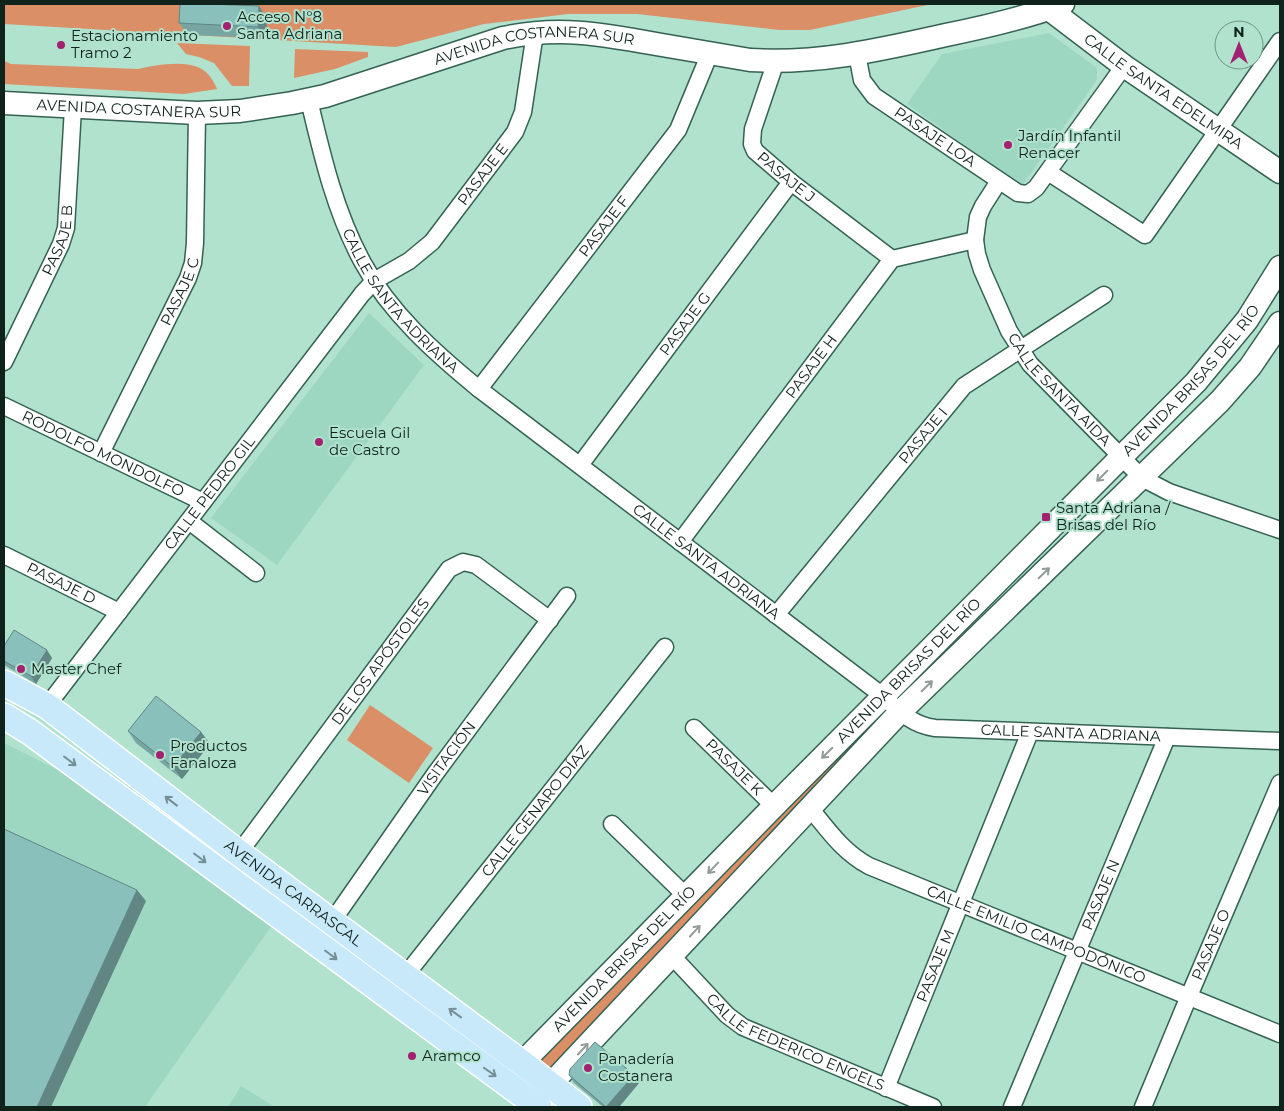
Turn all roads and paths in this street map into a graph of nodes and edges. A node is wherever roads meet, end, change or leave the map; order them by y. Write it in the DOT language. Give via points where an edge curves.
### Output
graph roads {
  1 [pos="1056,6"];
  2 [pos="535,33"];
  3 [pos="1280,41"];
  4 [pos="710,53"];
  5 [pos="858,54"];
  6 [pos="776,61"];
  7 [pos="1124,66"];
  8 [pos="309,100"];
  9 [pos="4,103"];
  10 [pos="73,108"];
  11 [pos="197,113"];
  12 [pos="1218,131"];
  13 [pos="1048,172"];
  14 [pos="1280,172"];
  15 [pos="999,181"];
  16 [pos="791,182"];
  17 [pos="975,240"];
  18 [pos="892,259"];
  19 [pos="1280,266"];
  20 [pos="374,281"];
  21 [pos="1104,295"];
  22 [pos="1280,323"];
  23 [pos="1020,351"];
  24 [pos="4,362"];
  25 [pos="479,389"];
  26 [pos="4,406"];
  27 [pos="101,453"];
  28 [pos="1120,458"];
  29 [pos="580,465"];
  30 [pos="1142,478"];
  31 [pos="203,502"];
  32 [pos="189,521"];
  33 [pos="1280,530"];
  34 [pos="680,542"];
  35 [pos="4,555"];
  36 [pos="256,573"];
  37 [pos="567,596"];
  38 [pos="119,612"];
  39 [pos="776,615"];
  40 [pos="550,620"];
  41 [pos="665,647"];
  42 [pos="4,683"];
  43 [pos="883,696"];
  44 [pos="47,706"];
  45 [pos="900,712"];
  46 [pos="4,716"];
  47 [pos="694,728"];
  48 [pos="1030,732"];
  49 [pos="1167,737"];
  50 [pos="1280,741"];
  51 [pos="1280,783"];
  52 [pos="774,806"];
  53 [pos="810,808"];
  54 [pos="612,824"];
  55 [pos="239,854"];
  56 [pos="686,896"];
  57 [pos="961,904"];
  58 [pos="330,923"];
  59 [pos="1078,951"];
  60 [pos="672,956"];
  61 [pos="405,976"];
  62 [pos="1189,996"];
  63 [pos="1280,1034"];
  64 [pos="522,1062"];
  65 [pos="550,1085"];
  66 [pos="886,1088"];
  67 [pos="539,1107"];
  68 [pos="579,1107"];
  69 [pos="933,1107"];
  70 [pos="1012,1107"];
  71 [pos="1143,1107"];
  1 -- 5 [label="street, AVENIDA COSTANERA SUR" via="996,24"];
  1 -- 7 [label="street, CALLE SANTA EDELMIRA"];
  2 -- 4 [label="street, AVENIDA COSTANERA SUR" via="596,33"];
  2 -- 8 [label="street, AVENIDA COSTANERA SUR" via="503,38"];
  2 -- 20 [label="street, PASAJE E" via="522,112 515,132 432,242 409,261"];
  3 -- 12 [label="street"];
  4 -- 6 [label="street, AVENIDA COSTANERA SUR"];
  4 -- 25 [label="street, PASAJE F" via="678,130"];
  5 -- 6 [label="street, AVENIDA COSTANERA SUR"];
  5 -- 15 [label="street, PASAJE LOA" via="862,80 874,96"];
  6 -- 16 [label="street, PASAJE J" via="753,129 752,144 760,156"];
  7 -- 12 [label="street, CALLE SANTA EDELMIRA"];
  7 -- 13 [label="street"];
  8 -- 11 [label="street, AVENIDA COSTANERA SUR"];
  8 -- 20 [label="street, CALLE SANTA ADRIANA" via="325,166 345,226"];
  9 -- 10 [label="street, AVENIDA COSTANERA SUR"];
  10 -- 11 [label="street, AVENIDA COSTANERA SUR"];
  10 -- 24 [label="street, PASAJE B" via="66,228"];
  11 -- 27 [label="street, PASAJE C" via="193,263"];
  12 -- 13 [label="street" via="1145,235"];
  12 -- 14 [label="street, CALLE SANTA EDELMIRA"];
  13 -- 15 [label="street, PASAJE LOA" via="1028,194"];
  15 -- 17 [label="street, CALLE SANTA AIDA" via="978,217"];
  16 -- 18 [label="street, PASAJE J"];
  16 -- 29 [label="street, PASAJE G"];
  17 -- 18 [label="street"];
  17 -- 23 [label="street, CALLE SANTA AIDA" via="982,270"];
  18 -- 34 [label="street, PASAJE H"];
  19 -- 28 [label="street, AVENIDA BRISAS DEL RÍO" via="1247,320 1221,353"];
  20 -- 25 [label="street, CALLE SANTA ADRIANA" via="414,331"];
  20 -- 31 [label="street, CALLE PEDRO GIL"];
  21 -- 23 [label="street, PASAJE I"];
  22 -- 30 [label="street, AVENIDA BRISAS DEL RÍO" via="1250,367 1220,401"];
  23 -- 28 [label="street, CALLE SANTA AIDA"];
  23 -- 39 [label="street, PASAJE I" via="972,380 957,394"];
  25 -- 29 [label="street, CALLE SANTA ADRIANA"];
  26 -- 27 [label="street, RODOLFO MONDOLFO"];
  27 -- 31 [label="street, RODOLFO MONDOLFO"];
  28 -- 30 [label="street, CALLE SANTA AIDA"];
  28 -- 43 [label="street, AVENIDA BRISAS DEL RÍO, one-way"];
  29 -- 34 [label="street, CALLE SANTA ADRIANA"];
  30 -- 33 [label="street, CALLE SANTA AIDA" via="1169,492"];
  45 -- 30 [label="street, AVENIDA BRISAS DEL RÍO, one-way"];
  31 -- 32 [label="street, CALLE PEDRO GIL"];
  32 -- 36 [label="street, RODOLFO MONDOLFO"];
  32 -- 38 [label="street, CALLE PEDRO GIL"];
  34 -- 39 [label="street, CALLE SANTA ADRIANA"];
  35 -- 38 [label="street, PASAJE D"];
  37 -- 40 [label="street, VISITACIÓN"];
  38 -- 44 [label="street, CALLE PEDRO GIL"];
  39 -- 43 [label="street, CALLE SANTA ADRIANA"];
  40 -- 55 [label="street, DE LOS APÓSTOLES" via="476,565 463,562 449,569"];
  40 -- 58 [label="street, VISITACIÓN" via="435,774"];
  41 -- 61 [label="street, CALLE GENARO DÍAZ"];
  42 -- 44 [label="main road, AVENIDA CARRASCAL"];
  43 -- 45 [label="street, CALLE SANTA ADRIANA"];
  43 -- 52 [label="street, AVENIDA BRISAS DEL RÍO, one-way"];
  55 -- 44 [label="main road, AVENIDA CARRASCAL, one-way"];
  45 -- 48 [label="street, CALLE SANTA ADRIANA" via="917,724 926,726"];
  45 -- 53 [label="street, AVENIDA BRISAS DEL RÍO"];
  46 -- 67 [label="main road, AVENIDA CARRASCAL, one-way"];
  47 -- 52 [label="street, PASAJE K"];
  48 -- 49 [label="street, CALLE SANTA ADRIANA"];
  48 -- 57 [label="street, PASAJE M"];
  49 -- 50 [label="street, CALLE SANTA ADRIANA"];
  49 -- 59 [label="street, PASAJE N"];
  51 -- 62 [label="street, PASAJE O"];
  52 -- 56 [label="street, AVENIDA BRISAS DEL RÍO, one-way"];
  53 -- 57 [label="street, CALLE EMILIO CAMPODÓNICO" via="843,848 860,861"];
  60 -- 53 [label="street, AVENIDA BRISAS DEL RÍO, one-way"];
  54 -- 56 [label="street"];
  55 -- 58 [label="main road, AVENIDA CARRASCAL"];
  56 -- 64 [label="street, AVENIDA BRISAS DEL RÍO"];
  57 -- 59 [label="street, CALLE EMILIO CAMPODÓNICO"];
  57 -- 66 [label="street, PASAJE M"];
  58 -- 61 [label="main road, AVENIDA CARRASCAL"];
  59 -- 62 [label="street, CALLE EMILIO CAMPODÓNICO"];
  59 -- 70 [label="street, PASAJE N"];
  65 -- 60 [label="street, AVENIDA BRISAS DEL RÍO, one-way"];
  60 -- 66 [label="street, CALLE FEDERICO ENGELS" via="727,1016 743,1027"];
  64 -- 61 [label="main road, AVENIDA CARRASCAL, one-way"];
  62 -- 63 [label="street, CALLE EMILIO CAMPODÓNICO"];
  62 -- 71 [label="street, PASAJE O"];
  64 -- 65 [label="main road, AVENIDA CARRASCAL"];
  65 -- 68 [label="main road, AVENIDA CARRASCAL"];
  66 -- 69 [label="street, CALLE FEDERICO ENGELS"];
}
